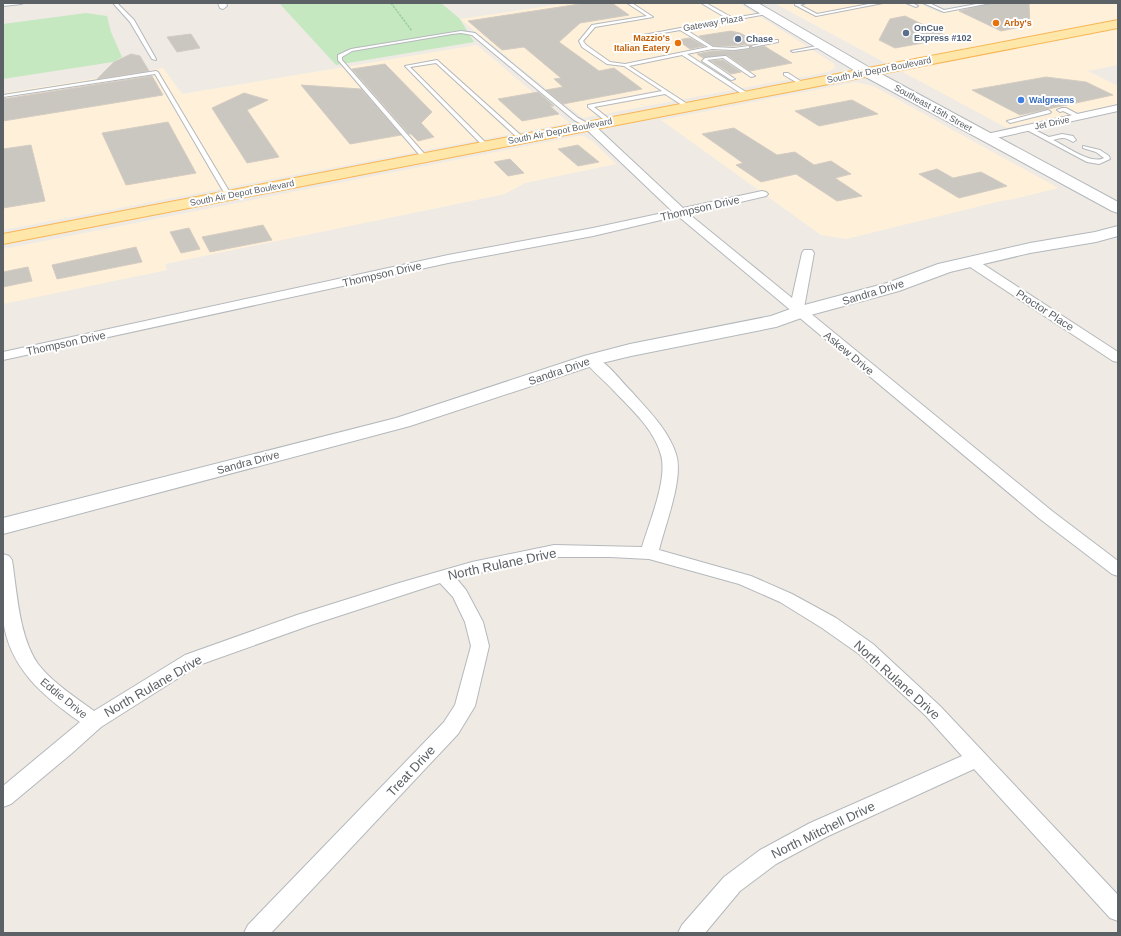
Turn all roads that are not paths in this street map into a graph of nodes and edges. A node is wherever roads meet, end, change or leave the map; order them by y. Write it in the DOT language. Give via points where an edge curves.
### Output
graph roads {
  1 [pos="21,3"];
  2 [pos="115,3"];
  3 [pos="629,3"];
  4 [pos="703,3"];
  5 [pos="750,3"];
  6 [pos="804,3"];
  7 [pos="881,3"];
  8 [pos="908,3"];
  9 [pos="925,3"];
  10 [pos="989,3"];
  11 [pos="3,5"];
  12 [pos="916,6"];
  13 [pos="767,13"];
  14 [pos="732,20"];
  15 [pos="1118,24"];
  16 [pos="681,29"];
  17 [pos="635,37"];
  18 [pos="776,41"];
  19 [pos="753,46"];
  20 [pos="822,46"];
  21 [pos="747,47"];
  22 [pos="712,48"];
  23 [pos="793,52"];
  24 [pos="683,54"];
  25 [pos="154,60"];
  26 [pos="625,65"];
  27 [pos="867,72"];
  28 [pos="786,74"];
  29 [pos="754,76"];
  30 [pos="733,80"];
  31 [pos="803,84"];
  32 [pos="666,92"];
  33 [pos="747,95"];
  34 [pos="3,96"];
  35 [pos="687,106"];
  36 [pos="1118,108"];
  37 [pos="1060,110"];
  38 [pos="1048,112"];
  39 [pos="1080,117"];
  40 [pos="1010,121"];
  41 [pos="610,122"];
  42 [pos="589,126"];
  43 [pos="1027,128"];
  44 [pos="987,137"];
  45 [pos="522,139"];
  46 [pos="1049,139"];
  47 [pos="1080,139"];
  48 [pos="486,146"];
  49 [pos="1093,146"];
  50 [pos="1085,147"];
  51 [pos="1098,151"];
  52 [pos="425,158"];
  53 [pos="762,194"];
  54 [pos="229,196"];
  55 [pos="1118,208"];
  56 [pos="680,212"];
  57 [pos="1118,231"];
  58 [pos="3,239"];
  59 [pos="808,253"];
  60 [pos="971,262"];
  61 [pos="799,311"];
  62 [pos="3,356"];
  63 [pos="1118,358"];
  64 [pos="591,360"];
  65 [pos="3,526"];
  66 [pos="649,553"];
  67 [pos="3,560"];
  68 [pos="1118,570"];
  69 [pos="445,577"];
  70 [pos="94,721"];
  71 [pos="977,758"];
  72 [pos="3,798"];
  73 [pos="1118,911"];
  74 [pos="256,933"];
  75 [pos="690,933"];
  1 -- 11 [label="lane"];
  2 -- 25 [label="lane" via="132,21"];
  3 -- 26 [label="lane" via="651,17 594,26 581,41 584,46 609,63"];
  4 -- 14 [label="lane"];
  5 -- 13 [label="street, Southeast 15th Street"];
  6 -- 7 [label="lane" via="796,4 816,15"];
  8 -- 12 [label="lane"];
  9 -- 10 [label="lane" via="944,10"];
  13 -- 14 [label="lane, Gateway Plaza"];
  13 -- 20 [label="street, Southeast 15th Street"];
  14 -- 16 [label="lane, Gateway Plaza"];
  15 -- 27 [label="main road, South Air Depot Boulevard"];
  16 -- 17 [label="lane, Gateway Plaza"];
  16 -- 22 [label="lane"];
  18 -- 19 [label="lane"];
  20 -- 23 [label="lane"];
  20 -- 27 [label="street, Southeast 15th Street"];
  21 -- 22 [label="lane"];
  22 -- 24 [label="lane"];
  24 -- 26 [label="lane"];
  24 -- 33 [label="lane"];
  26 -- 32 [label="lane"];
  27 -- 31 [label="main road, South Air Depot Boulevard"];
  27 -- 44 [label="street, Southeast 15th Street"];
  28 -- 31 [label="lane"];
  29 -- 30 [label="lane" via="724,56 705,59 704,61"];
  31 -- 33 [label="main road, South Air Depot Boulevard"];
  32 -- 35 [label="lane"];
  32 -- 41 [label="lane" via="590,106"];
  33 -- 35 [label="main road, South Air Depot Boulevard"];
  34 -- 54 [label="lane" via="156,72"];
  35 -- 41 [label="main road, South Air Depot Boulevard"];
  36 -- 39 [label="street, Jet Drive"];
  37 -- 39 [label="lane" via="1064,109"];
  38 -- 40 [label="lane"];
  39 -- 43 [label="street, Jet Drive"];
  41 -- 42 [label="main road, South Air Depot Boulevard"];
  42 -- 45 [label="main road, South Air Depot Boulevard"];
  42 -- 52 [label="lane" via="576,120 473,34 461,32 351,50 340,56 340,60"];
  42 -- 56 [label="street, Askew Drive"];
  43 -- 44 [label="street, Jet Drive"];
  43 -- 46 [label="lane"];
  44 -- 55 [label="street, Southeast 15th Street"];
  45 -- 48 [label="main road, South Air Depot Boulevard"];
  45 -- 48 [label="lane" via="437,61 407,66"];
  46 -- 47 [label="lane" via="1062,136"];
  46 -- 51 [label="lane" via="1089,161 1099,162 1107,159"];
  48 -- 52 [label="main road, South Air Depot Boulevard"];
  49 -- 51 [label="lane"];
  50 -- 51 [label="lane"];
  52 -- 54 [label="main road, South Air Depot Boulevard"];
  53 -- 56 [label="street, Thompson Drive"];
  54 -- 58 [label="main road, South Air Depot Boulevard"];
  56 -- 61 [label="street, Askew Drive"];
  56 -- 62 [label="street, Thompson Drive" via="593,232 448,259"];
  57 -- 60 [label="street, Sandra Drive"];
  59 -- 61 [label="street"];
  60 -- 61 [label="street, Sandra Drive" via="944,268 893,287"];
  60 -- 63 [label="street, Proctor Place"];
  61 -- 64 [label="street, Sandra Drive" via="776,321"];
  61 -- 68 [label="street, Askew Drive" via="1046,515"];
  64 -- 65 [label="street, Sandra Drive" via="403,422"];
  64 -- 66 [label="street" via="646,417 660,436 669,455 670,480"];
  66 -- 69 [label="street, North Rulane Drive" via="554,552 472,568"];
  66 -- 71 [label="street, North Rulane Drive" via="745,580 786,598 829,623 866,649 933,711"];
  67 -- 70 [label="street, Eddie Drive" via="17,640 25,659 40,680"];
  69 -- 70 [label="street, North Rulane Drive" via="405,587 304,620 192,660"];
  69 -- 74 [label="street, Treat Drive" via="460,594 474,622 480,646 465,706 451,728"];
  70 -- 72 [label="street, North Rulane Drive"];
  71 -- 73 [label="street, North Rulane Drive"];
  71 -- 75 [label="street, North Mitchell Drive" via="818,830 768,857 732,884"];
}
